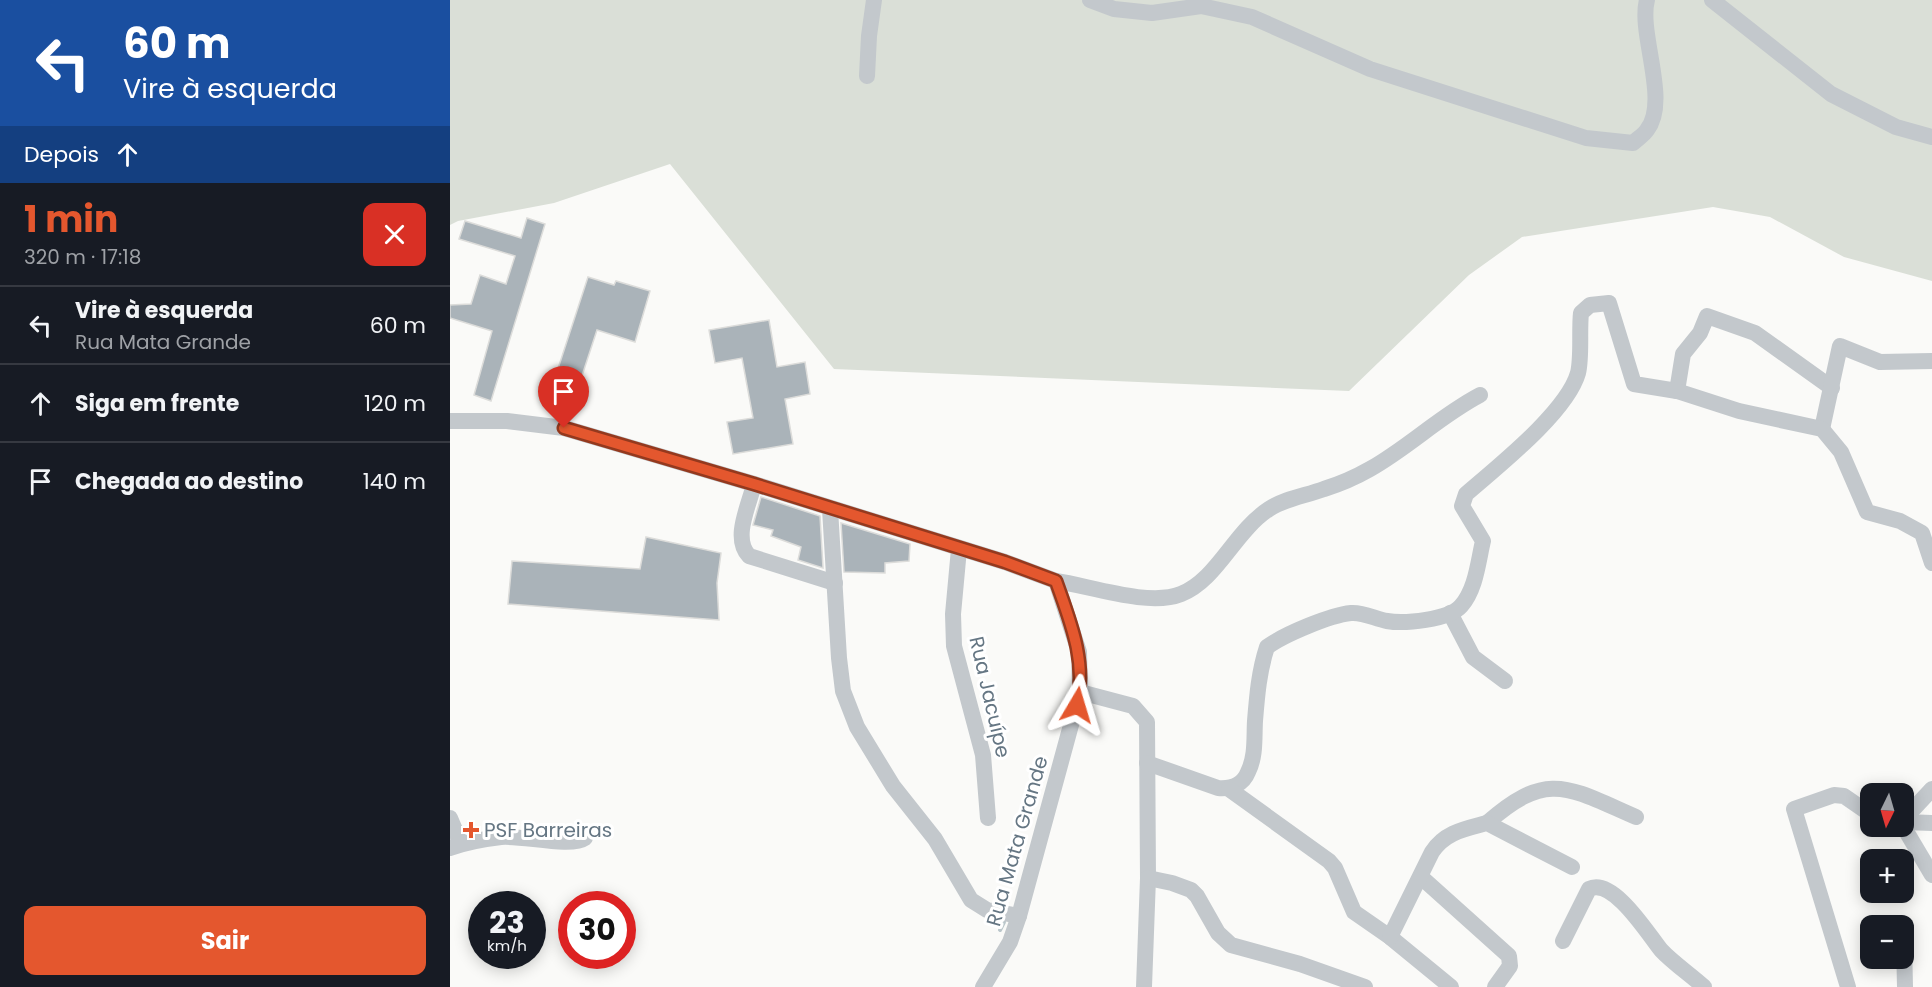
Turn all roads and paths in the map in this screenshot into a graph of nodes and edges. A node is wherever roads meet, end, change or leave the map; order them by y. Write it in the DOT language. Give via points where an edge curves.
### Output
graph roads {
  1 [pos="874,0"];
  2 [pos="1090,0"];
  3 [pos="1647,0"];
  4 [pos="1712,0"];
  5 [pos="867,76"];
  6 [pos="1932,137"];
  7 [pos="1932,361"];
  8 [pos="1832,388"];
  9 [pos="1677,391"];
  10 [pos="1480,395"];
  11 [pos="450,421"];
  12 [pos="1822,429"];
  13 [pos="754,484"];
  14 [pos="830,509"];
  15 [pos="1929,542"];
  16 [pos="959,549"];
  17 [pos="1932,563"];
  18 [pos="1056,581"];
  19 [pos="835,583"];
  20 [pos="1450,613"];
  21 [pos="1504,681"];
  22 [pos="1080,692"];
  23 [pos="1147,762"];
  24 [pos="1229,789"];
  25 [pos="1932,789"];
  26 [pos="1860,807"];
  27 [pos="1914,810"];
  28 [pos="1636,817"];
  29 [pos="450,818"];
  30 [pos="988,818"];
  31 [pos="1914,822"];
  32 [pos="1487,823"];
  33 [pos="1932,823"];
  34 [pos="1910,837"];
  35 [pos="585,838"];
  36 [pos="456,846"];
  37 [pos="1572,867"];
  38 [pos="1148,870"];
  39 [pos="1932,875"];
  40 [pos="1421,877"];
  41 [pos="1019,916"];
  42 [pos="1390,937"];
  43 [pos="1563,941"];
  44 [pos="1905,969"];
  45 [pos="983,987"];
  46 [pos="1144,987"];
  47 [pos="1365,987"];
  48 [pos="1451,987"];
  49 [pos="1495,987"];
  50 [pos="1704,987"];
  51 [pos="1848,987"];
  52 [pos="1905,987"];
  1 -- 5 [label="street"];
  2 -- 3 [label="street" via="1114,9 1152,13 1201,6 1252,16 1370,69 1586,138 1633,143 1648,129 1654,105 1654,70 1645,23"];
  4 -- 6 [label="street" via="1831,94 1896,128"];
  7 -- 8 [label="street" via="1880,362 1840,346"];
  8 -- 9 [label="street" via="1755,333 1707,316 1700,333 1683,354"];
  8 -- 12 [label="street"];
  9 -- 12 [label="street" via="1739,411"];
  9 -- 20 [label="street" via="1634,384 1609,303 1590,304 1581,313 1579,370 1573,387 1527,441 1466,494 1462,506 1483,541 1471,590 1461,607"];
  10 -- 18 [label="street" via="1443,416 1371,468 1270,509 1239,535 1210,574 1180,594 1142,597"];
  11 -- 13 [label="street" via="507,421 564,428"];
  12 -- 15 [label="street" via="1849,466 1867,512 1900,521 1922,533"];
  13 -- 14 [label="street"];
  13 -- 19 [label="street" via="741,535 744,550 749,556"];
  14 -- 16 [label="street"];
  14 -- 19 [label="street"];
  15 -- 17 [label="street"];
  16 -- 18 [label="street"];
  16 -- 30 [label="street, Rua Jacuípe" via="954,646 983,755"];
  18 -- 22 [label="street, Rua Mata Grande" via="1078,652"];
  19 -- 41 [label="street" via="843,691 857,727 903,801 935,839 971,900 987,910"];
  20 -- 21 [label="street" via="1473,657"];
  20 -- 24 [label="street" via="1398,623 1351,613 1281,636 1267,647 1259,686 1254,755 1248,774"];
  22 -- 23 [label="street" via="1133,706 1147,722"];
  22 -- 41 [label="street, Rua Mata Grande"];
  23 -- 24 [label="street"];
  23 -- 38 [label="street"];
  24 -- 42 [label="street" via="1329,861 1354,912"];
  25 -- 27 [label="street"];
  26 -- 51 [label="street" via="1844,796 1834,795 1794,809"];
  28 -- 32 [label="street" via="1560,788 1519,797"];
  29 -- 36 [label="street"];
  31 -- 33 [label="street"];
  32 -- 37 [label="street"];
  32 -- 40 [label="street" via="1451,833 1438,842"];
  34 -- 39 [label="street"];
  35 -- 36 [label="street" via="573,843 502,837"];
  38 -- 46 [label="street"];
  38 -- 47 [label="street" via="1191,890 1218,933 1231,945"];
  40 -- 42 [label="street"];
  40 -- 49 [label="street" via="1509,956 1510,966"];
  41 -- 45 [label="street, Rua Mata Grande" via="1010,942"];
  42 -- 48 [label="street"];
  43 -- 50 [label="street" via="1589,889 1597,888 1618,897 1662,951"];
  44 -- 52 [label="street"];
}
